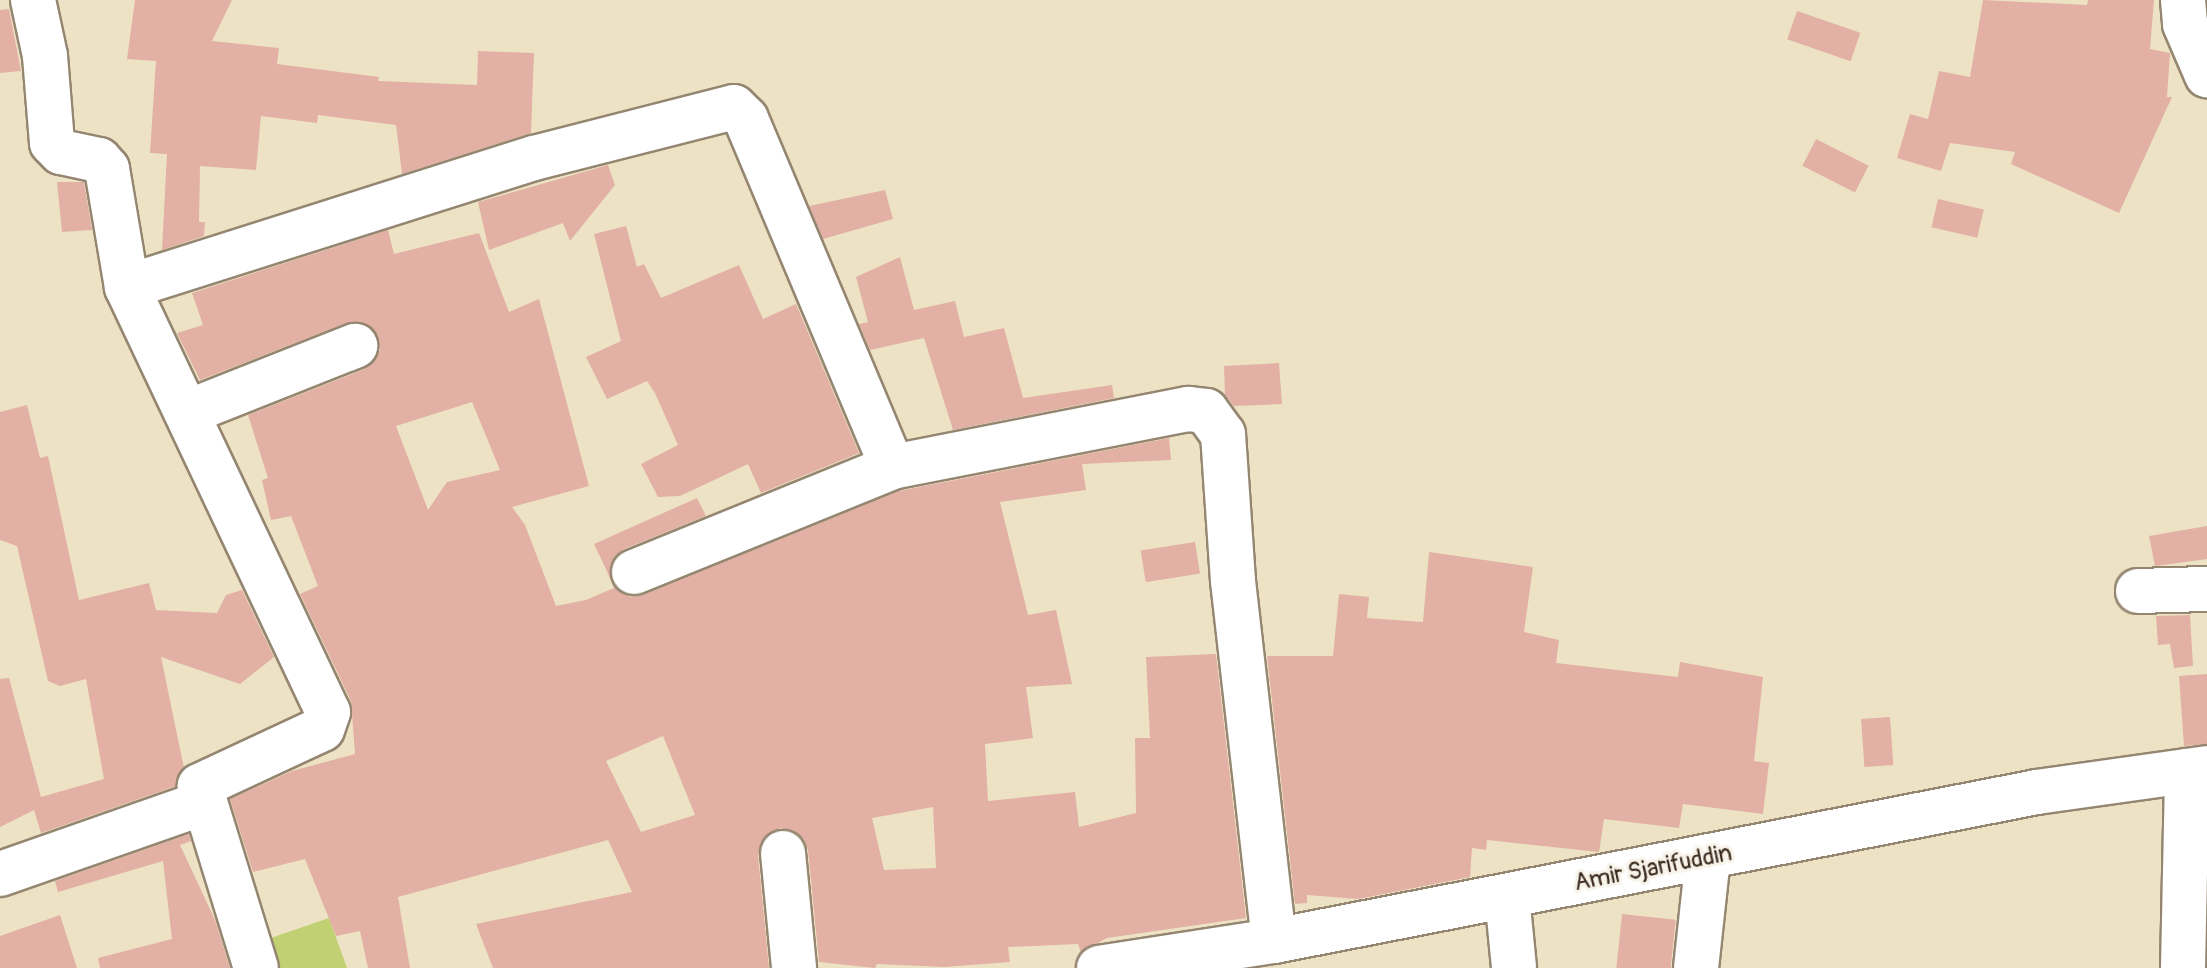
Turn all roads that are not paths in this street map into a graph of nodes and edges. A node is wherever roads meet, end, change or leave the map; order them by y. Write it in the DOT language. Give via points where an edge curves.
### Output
graph roads {
  1 [pos="33,0"];
  2 [pos="2183,0"];
  3 [pos="2207,75"];
  4 [pos="127,287"];
  5 [pos="355,346"];
  6 [pos="188,412"];
  7 [pos="892,467"];
  8 [pos="634,572"];
  9 [pos="2207,589"];
  10 [pos="2138,591"];
  11 [pos="2197,770"];
  12 [pos="203,803"];
  13 [pos="783,853"];
  14 [pos="1708,858"];
  15 [pos="0,874"];
  16 [pos="1507,896"];
  17 [pos="1274,941"];
  18 [pos="1179,962"];
  19 [pos="256,968"];
  20 [pos="794,968"];
  21 [pos="1099,968"];
  22 [pos="1514,968"];
  23 [pos="1696,968"];
  24 [pos="2183,968"];
  1 -- 4 [label="street" via="45,56 52,143 61,152 99,160 107,169"];
  2 -- 3 [label="street" via="2185,24"];
  4 -- 6 [label="street"];
  4 -- 7 [label="street" via="534,158 734,107 746,119"];
  5 -- 6 [label="street"];
  6 -- 12 [label="street" via="328,712 322,729 204,780 199,790"];
  7 -- 8 [label="street"];
  7 -- 17 [label="street" via="1188,409 1206,411 1216,419 1223,434 1233,581"];
  9 -- 10 [label="street"];
  11 -- 14 [label="street, Amir Sjarifuddin" via="2037,792"];
  11 -- 24 [label="street"];
  12 -- 15 [label="street"];
  12 -- 19 [label="street"];
  13 -- 20 [label="street"];
  14 -- 16 [label="street, Amir Sjarifuddin"];
  14 -- 23 [label="street"];
  16 -- 17 [label="street, Amir Sjarifuddin"];
  16 -- 22 [label="street"];
  17 -- 18 [label="street, Amir Sjarifuddin"];
  18 -- 21 [label="street, Amir Sjarifuddin"];
}
